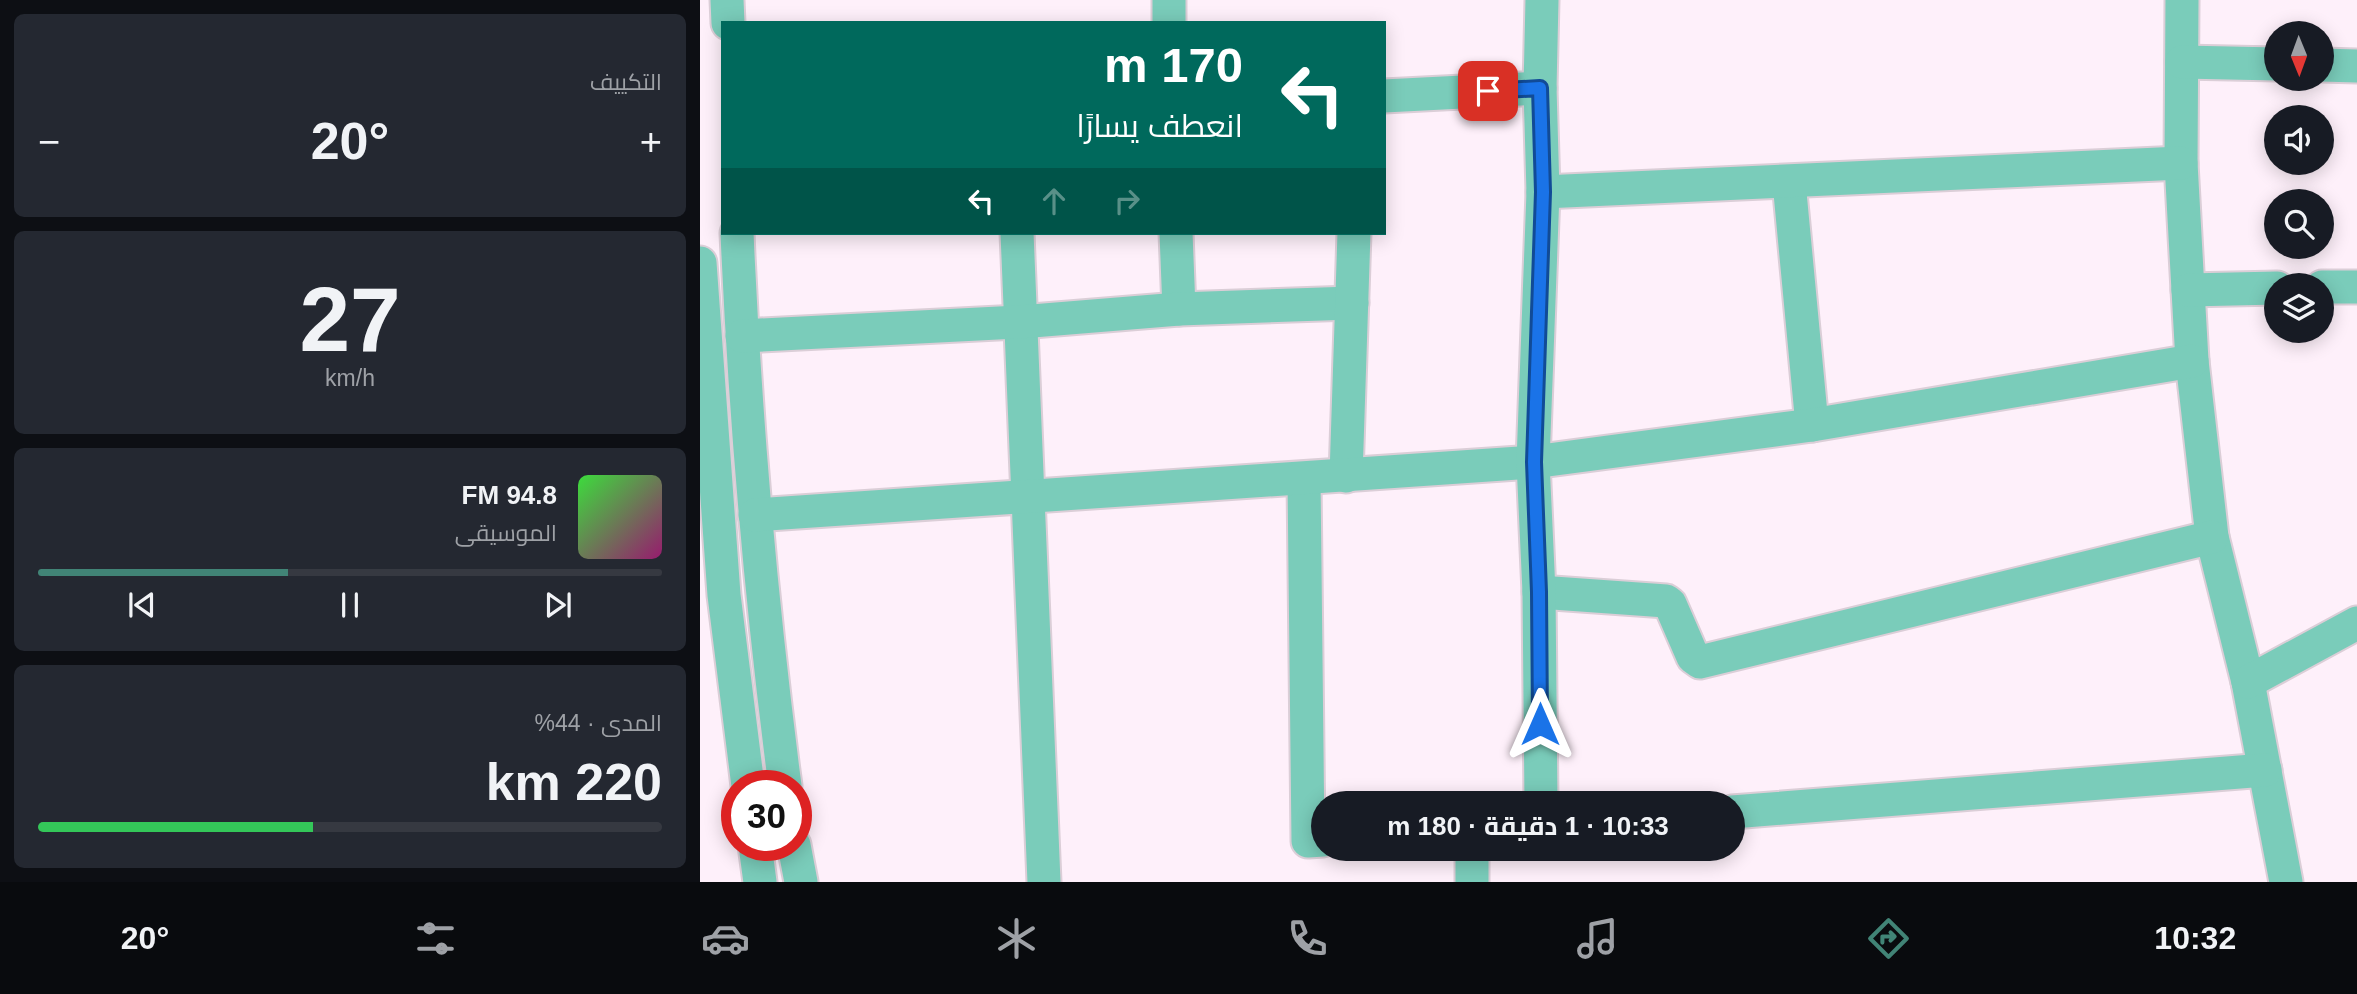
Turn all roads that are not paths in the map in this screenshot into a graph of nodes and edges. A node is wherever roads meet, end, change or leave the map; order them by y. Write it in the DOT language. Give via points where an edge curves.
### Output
graph roads {
  1 [pos="727,0"];
  2 [pos="1168,0"];
  3 [pos="1542,0"];
  4 [pos="2182,0"];
  5 [pos="728,21"];
  6 [pos="1169,21"];
  7 [pos="2182,62"];
  8 [pos="2264,64"];
  9 [pos="2334,65"];
  10 [pos="2357,66"];
  11 [pos="1540,88"];
  12 [pos="1386,96"];
  13 [pos="2181,163"];
  14 [pos="1789,182"];
  15 [pos="1543,192"];
  16 [pos="737,235"];
  17 [pos="1017,235"];
  18 [pos="1176,235"];
  19 [pos="1354,235"];
  20 [pos="700,263"];
  21 [pos="2357,287"];
  22 [pos="2264,288"];
  23 [pos="2334,288"];
  24 [pos="2188,290"];
  25 [pos="1352,303"];
  26 [pos="1180,309"];
  27 [pos="1020,322"];
  28 [pos="742,335"];
  29 [pos="2192,361"];
  30 [pos="1812,425"];
  31 [pos="1534,462"];
  32 [pos="1346,476"];
  33 [pos="1304,479"];
  34 [pos="708,489"];
  35 [pos="1027,495"];
  36 [pos="755,515"];
  37 [pos="2213,537"];
  38 [pos="1539,592"];
  39 [pos="2357,623"];
  40 [pos="2248,682"];
  41 [pos="746,770"];
  42 [pos="783,770"];
  43 [pos="2266,770"];
  44 [pos="1541,791"];
  45 [pos="1745,811"];
  46 [pos="1311,841"];
  47 [pos="757,861"];
  48 [pos="797,861"];
  49 [pos="1472,861"];
  50 [pos="760,882"];
  51 [pos="801,882"];
  52 [pos="1044,882"];
  53 [pos="1472,882"];
  54 [pos="2286,882"];
  1 -- 5 [label="street"];
  2 -- 6 [label="street"];
  3 -- 11 [label="street"];
  4 -- 7 [label="street"];
  7 -- 8 [label="street"];
  7 -- 13 [label="street"];
  9 -- 10 [label="street"];
  11 -- 12 [label="street"];
  11 -- 15 [label="street"];
  13 -- 14 [label="street"];
  13 -- 24 [label="street"];
  14 -- 15 [label="street"];
  14 -- 30 [label="street"];
  15 -- 31 [label="street"];
  16 -- 28 [label="street"];
  17 -- 27 [label="street"];
  18 -- 26 [label="street"];
  19 -- 25 [label="street"];
  20 -- 34 [label="street"];
  21 -- 23 [label="street"];
  22 -- 24 [label="street"];
  24 -- 29 [label="street"];
  25 -- 26 [label="street"];
  25 -- 32 [label="street"];
  26 -- 27 [label="street"];
  27 -- 28 [label="street"];
  27 -- 35 [label="street"];
  28 -- 36 [label="street"];
  29 -- 30 [label="street"];
  29 -- 37 [label="street"];
  30 -- 31 [label="street"];
  31 -- 32 [label="street"];
  31 -- 38 [label="street"];
  32 -- 33 [label="street"];
  33 -- 35 [label="street"];
  33 -- 46 [label="street"];
  34 -- 41 [label="street"];
  35 -- 36 [label="street"];
  35 -- 52 [label="street"];
  36 -- 42 [label="street"];
  37 -- 38 [label="street" via="1700,662 1693,657 1666,601"];
  37 -- 40 [label="street"];
  38 -- 44 [label="street"];
  39 -- 40 [label="street"];
  40 -- 43 [label="street"];
  43 -- 45 [label="street"];
  43 -- 54 [label="street"];
  47 -- 50 [label="street"];
  48 -- 51 [label="street"];
  49 -- 53 [label="street"];
}
